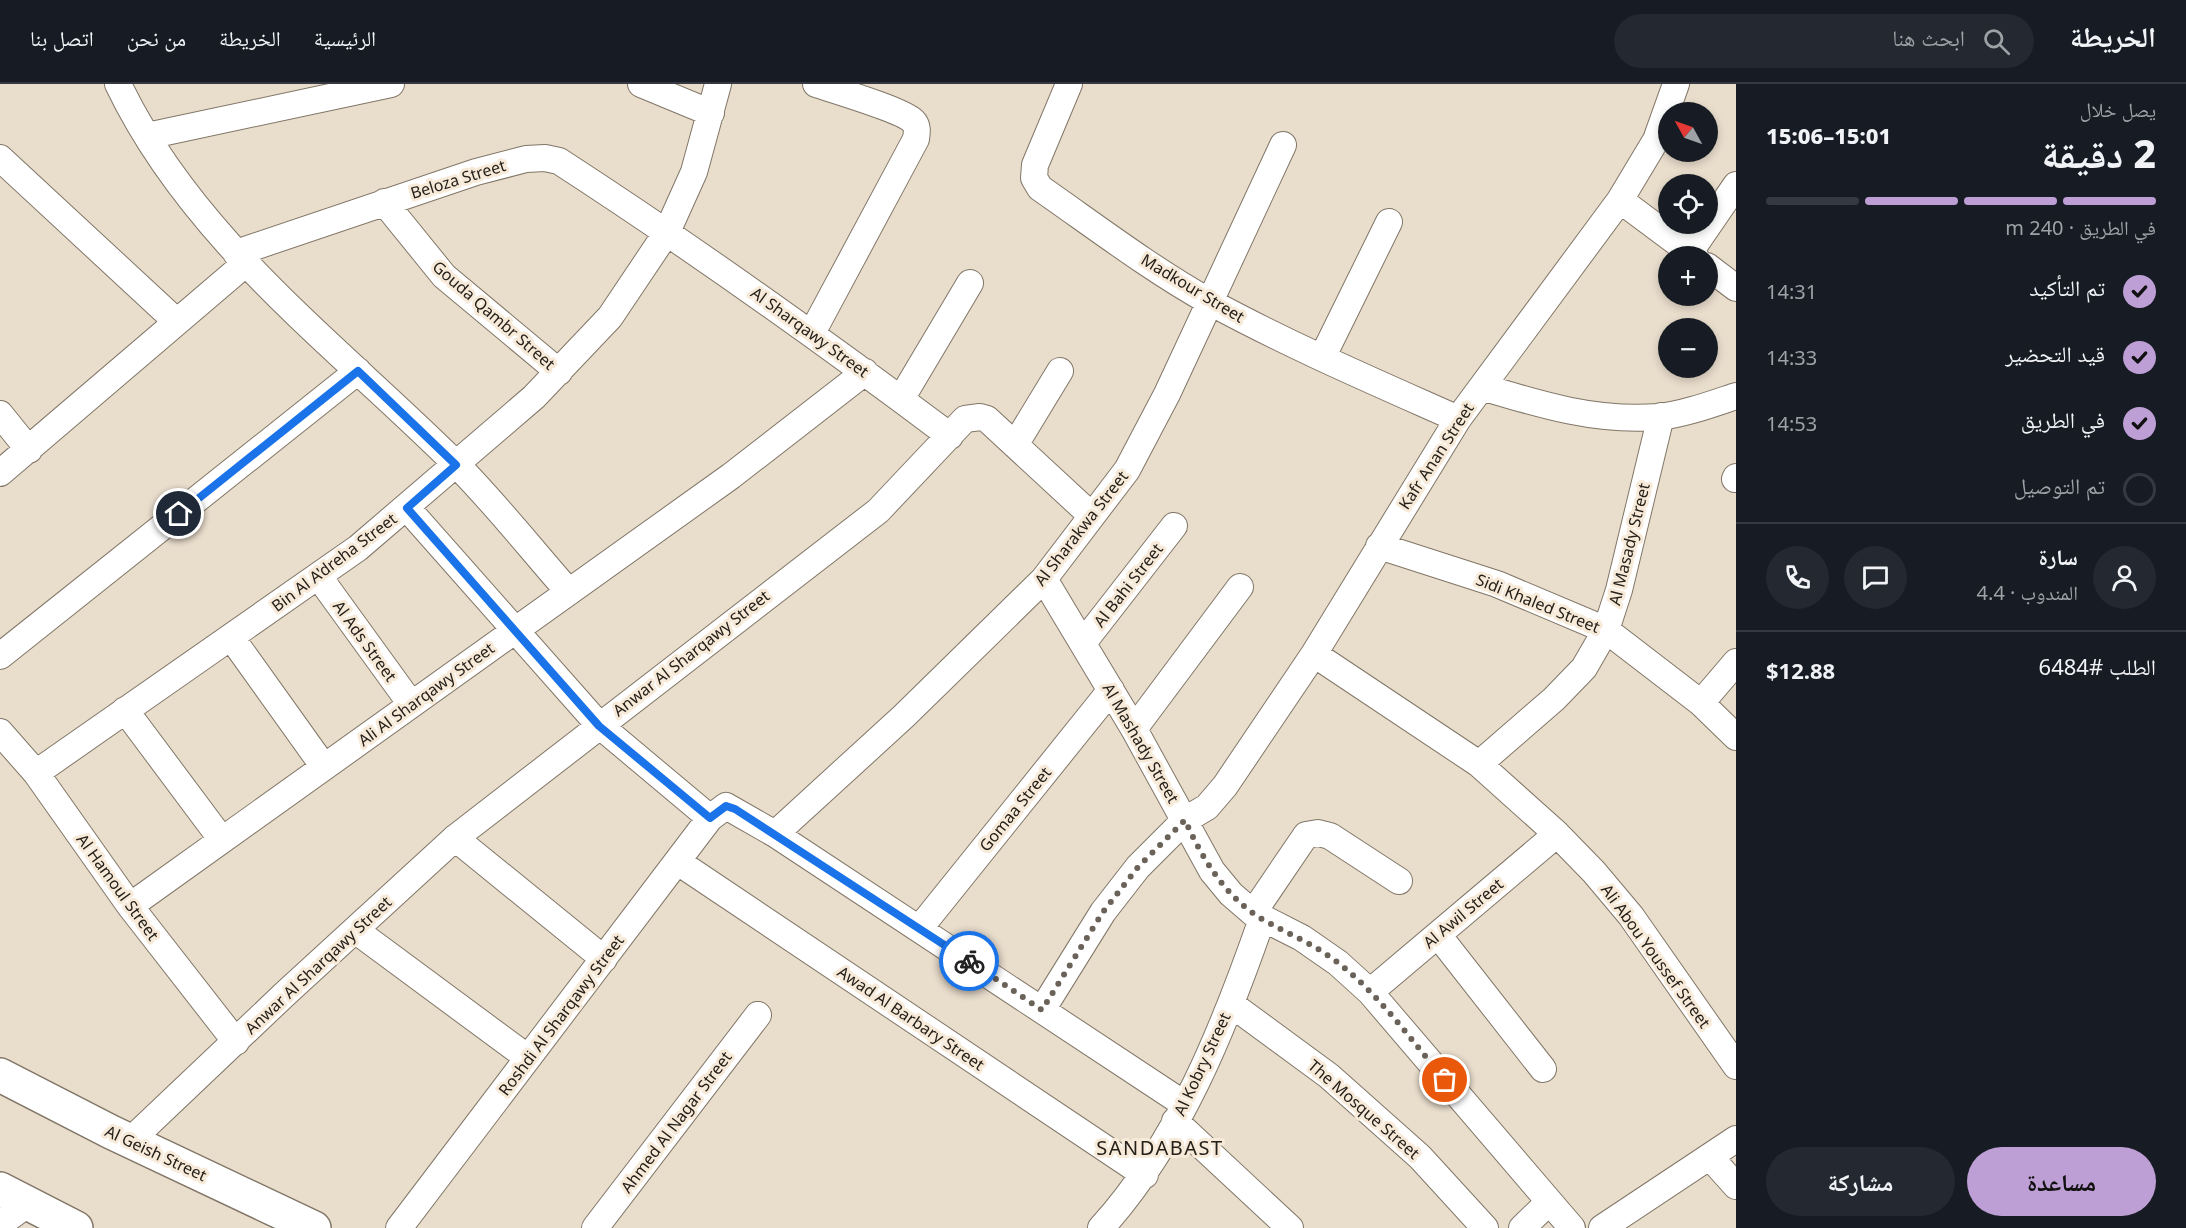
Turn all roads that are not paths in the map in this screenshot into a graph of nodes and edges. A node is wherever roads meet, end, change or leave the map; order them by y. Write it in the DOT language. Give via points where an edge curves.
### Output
graph roads {
  1 [pos="118,84"];
  2 [pos="391,84"];
  3 [pos="641,84"];
  4 [pos="718,84"];
  5 [pos="816,84"];
  6 [pos="1068,84"];
  7 [pos="1676,84"];
  8 [pos="711,113"];
  9 [pos="147,136"];
  10 [pos="1283,145"];
  11 [pos="0,158"];
  12 [pos="1736,185"];
  13 [pos="1620,200"];
  14 [pos="384,202"];
  15 [pos="1389,222"];
  16 [pos="668,232"];
  17 [pos="1681,246"];
  18 [pos="1703,246"];
  19 [pos="241,258"];
  20 [pos="1718,274"];
  21 [pos="970,283"];
  22 [pos="1736,288"];
  23 [pos="1210,302"];
  24 [pos="177,322"];
  25 [pos="812,333"];
  26 [pos="1322,358"];
  27 [pos="358,371"];
  28 [pos="1060,371"];
  29 [pos="559,372"];
  30 [pos="866,372"];
  31 [pos="1482,387"];
  32 [pos="1736,396"];
  33 [pos="901,399"];
  34 [pos="0,414"];
  35 [pos="1661,417"];
  36 [pos="1458,419"];
  37 [pos="950,436"];
  38 [pos="1015,445"];
  39 [pos="29,450"];
  40 [pos="456,465"];
  41 [pos="0,473"];
  42 [pos="407,508"];
  43 [pos="1092,516"];
  44 [pos="1174,526"];
  45 [pos="1379,546"];
  46 [pos="319,577"];
  47 [pos="1044,579"];
  48 [pos="1240,587"];
  49 [pos="569,592"];
  50 [pos="515,630"];
  51 [pos="1606,630"];
  52 [pos="231,637"];
  53 [pos="1083,643"];
  54 [pos="1314,654"];
  55 [pos="0,656"];
  56 [pos="1736,663"];
  57 [pos="1111,690"];
  58 [pos="1701,703"];
  59 [pos="411,704"];
  60 [pos="125,710"];
  61 [pos="599,726"];
  62 [pos="1134,729"];
  63 [pos="0,732"];
  64 [pos="1736,737"];
  65 [pos="1479,764"];
  66 [pos="324,767"];
  67 [pos="36,773"];
  68 [pos="718,812"];
  69 [pos="1185,820"];
  70 [pos="775,834"];
  71 [pos="1557,834"];
  72 [pos="455,838"];
  73 [pos="222,840"];
  74 [pos="678,862"];
  75 [pos="1399,881"];
  76 [pos="130,906"];
  77 [pos="1258,916"];
  78 [pos="919,929"];
  79 [pos="355,930"];
  80 [pos="1438,935"];
  81 [pos="604,959"];
  82 [pos="1370,992"];
  83 [pos="1231,1004"];
  84 [pos="1042,1010"];
  85 [pos="758,1015"];
  86 [pos="236,1042"];
  87 [pos="528,1058"];
  88 [pos="1736,1066"];
  89 [pos="1543,1069"];
  90 [pos="0,1075"];
  91 [pos="1180,1113"];
  92 [pos="1736,1139"];
  93 [pos="131,1140"];
  94 [pos="1710,1156"];
  95 [pos="1144,1175"];
  96 [pos="1736,1186"];
  97 [pos="0,1189"];
  98 [pos="1550,1202"];
  99 [pos="29,1203"];
  100 [pos="0,1224"];
  101 [pos="1112,1224"];
  102 [pos="76,1228"];
  103 [pos="314,1228"];
  104 [pos="399,1228"];
  105 [pos="595,1228"];
  106 [pos="1290,1228"];
  107 [pos="1485,1228"];
  108 [pos="1522,1228"];
  109 [pos="1572,1228"];
  110 [pos="1602,1228"];
  1 -- 9 [label="street"];
  2 -- 9 [label="street"];
  3 -- 8 [label="street"];
  4 -- 8 [label="street, Bin Al A'dreha Street"];
  5 -- 25 [label="street" via="913,120 918,129"];
  6 -- 23 [label="street, Madkour Street" via="1035,165 1034,178 1040,188"];
  7 -- 13 [label="street, Kafr Anan Street" via="1656,140"];
  8 -- 16 [label="street, Bin Al A'dreha Street" via="694,172"];
  9 -- 19 [label="street" via="174,177"];
  10 -- 23 [label="street, Al Sharakwa Street"];
  11 -- 24 [label="street"];
  12 -- 18 [label="street"];
  13 -- 17 [label="street"];
  13 -- 31 [label="street, Kafr Anan Street"];
  14 -- 16 [label="street, Beloza Street" via="476,172 545,158 559,161"];
  14 -- 19 [label="street, Beloza Street"];
  14 -- 29 [label="street, Gouda Qambr Street" via="444,276"];
  15 -- 26 [label="street"];
  16 -- 25 [label="street, Al Sharqawy Street"];
  16 -- 29 [label="street, Bin Al A'dreha Street" via="610,316"];
  19 -- 24 [label="street"];
  19 -- 27 [label="street"];
  20 -- 22 [label="street"];
  21 -- 33 [label="street"];
  23 -- 26 [label="street, Madkour Street"];
  23 -- 43 [label="street, Al Sharakwa Street" via="1127,470"];
  24 -- 39 [label="street"];
  25 -- 30 [label="street, Al Sharqawy Street"];
  26 -- 36 [label="street, Madkour Street"];
  27 -- 40 [label="street"];
  27 -- 55 [label="street"];
  28 -- 38 [label="street"];
  29 -- 40 [label="street, Bin Al A'dreha Street"];
  30 -- 33 [label="street, Al Sharqawy Street"];
  30 -- 49 [label="street, Ali Al Sharqawy Street" via="731,476"];
  31 -- 35 [label="street" via="1562,411 1610,418"];
  31 -- 36 [label="street, Kafr Anan Street"];
  32 -- 35 [label="street"];
  33 -- 37 [label="street, Al Sharqawy Street"];
  34 -- 39 [label="street"];
  35 -- 51 [label="street, Al Masady Street"];
  36 -- 45 [label="street, Kafr Anan Street"];
  37 -- 38 [label="street, Anwar Al Sharqawy Street" via="965,419 980,417"];
  37 -- 61 [label="street, Anwar Al Sharqawy Street" via="878,511"];
  38 -- 43 [label="street, Anwar Al Sharqawy Street"];
  39 -- 41 [label="street"];
  40 -- 42 [label="street, Bin Al A'dreha Street"];
  40 -- 49 [label="street"];
  42 -- 46 [label="street, Bin Al A'dreha Street"];
  42 -- 50 [label="street"];
  43 -- 47 [label="street, Al Sharakwa Street"];
  44 -- 53 [label="street, Al Bahi Street"];
  45 -- 51 [label="street, Sidi Khaled Street" via="1497,584"];
  45 -- 54 [label="street, Kafr Anan Street"];
  46 -- 52 [label="street, Bin Al A'dreha Street"];
  46 -- 59 [label="street, Al Ads Street"];
  47 -- 53 [label="street, Al Mashady Street"];
  47 -- 70 [label="street, Al Sharakwa Street" via="904,716"];
  48 -- 62 [label="street"];
  49 -- 50 [label="street, Ali Al Sharqawy Street"];
  50 -- 59 [label="street, Ali Al Sharqawy Street"];
  50 -- 61 [label="street"];
  51 -- 58 [label="street, Sidi Khaled Street"];
  51 -- 65 [label="street, Al Masady Street" via="1584,668"];
  52 -- 60 [label="street, Bin Al A'dreha Street"];
  52 -- 66 [label="street"];
  53 -- 57 [label="street, Al Mashady Street"];
  54 -- 65 [label="street, Ali Abou Youssef Street"];
  54 -- 69 [label="street, Kafr Anan Street" via="1226,786 1207,807"];
  56 -- 58 [label="street"];
  57 -- 62 [label="street, Al Mashady Street"];
  57 -- 78 [label="street, Gomaa Street"];
  58 -- 64 [label="street, Sidi Khaled Street"];
  59 -- 66 [label="street, Ali Al Sharqawy Street"];
  60 -- 67 [label="street, Bin Al A'dreha Street"];
  60 -- 73 [label="street"];
  61 -- 68 [label="street"];
  61 -- 72 [label="street, Anwar Al Sharqawy Street"];
  62 -- 69 [label="street, Al Mashady Street"];
  63 -- 67 [label="street, Al Hamoul Street"];
  65 -- 71 [label="street, Ali Abou Youssef Street"];
  66 -- 73 [label="street, Ali Al Sharqawy Street"];
  67 -- 76 [label="street, Al Hamoul Street"];
  68 -- 70 [label="street"];
  68 -- 74 [label="street, Roshdi Al Sharqawy Street"];
  69 -- 77 [label="street, Al Mashady Street" via="1212,871 1231,894"];
  69 -- 84 [label="street, Kafr Anan Street" via="1138,867 1103,912"];
  70 -- 78 [label="street"];
  71 -- 80 [label="street, Al Awil Street"];
  71 -- 88 [label="street, Ali Abou Youssef Street" via="1631,916"];
  72 -- 79 [label="street, Anwar Al Sharqawy Street"];
  72 -- 81 [label="street"];
  73 -- 76 [label="street, Ali Al Sharqawy Street"];
  74 -- 81 [label="street, Roshdi Al Sharqawy Street"];
  74 -- 95 [label="street, Awad Al Barbary Street"];
  75 -- 77 [label="street, Al Kobry Street" via="1330,836 1306,835"];
  76 -- 86 [label="street, Al Hamoul Street"];
  77 -- 82 [label="street, Al Mashady Street" via="1302,938"];
  77 -- 83 [label="street, Al Kobry Street"];
  78 -- 84 [label="street"];
  79 -- 86 [label="street, Anwar Al Sharqawy Street"];
  79 -- 87 [label="street"];
  80 -- 82 [label="street, Al Awil Street"];
  80 -- 89 [label="street"];
  81 -- 87 [label="street, Roshdi Al Sharqawy Street"];
  82 -- 98 [label="street, Al Mashady Street"];
  83 -- 91 [label="street, Al Kobry Street"];
  83 -- 107 [label="street, The Mosque Street" via="1329,1076 1420,1156"];
  84 -- 91 [label="street"];
  85 -- 105 [label="street, Ahmed Al Nagar Street"];
  86 -- 93 [label="street, Anwar Al Sharqawy Street"];
  87 -- 104 [label="street, Roshdi Al Sharqawy Street"];
  90 -- 93 [label="main road, Al Geish Street"];
  91 -- 95 [label="street, Al Kobry Street"];
  91 -- 106 [label="street"];
  92 -- 94 [label="street"];
  93 -- 103 [label="main road, Al Geish Street"];
  94 -- 96 [label="street"];
  94 -- 110 [label="street"];
  95 -- 101 [label="street, Al Kobry Street"];
  97 -- 99 [label="main road"];
  98 -- 108 [label="street"];
  98 -- 109 [label="street, Al Mashady Street"];
  99 -- 100 [label="street"];
  99 -- 102 [label="main road"];
}
